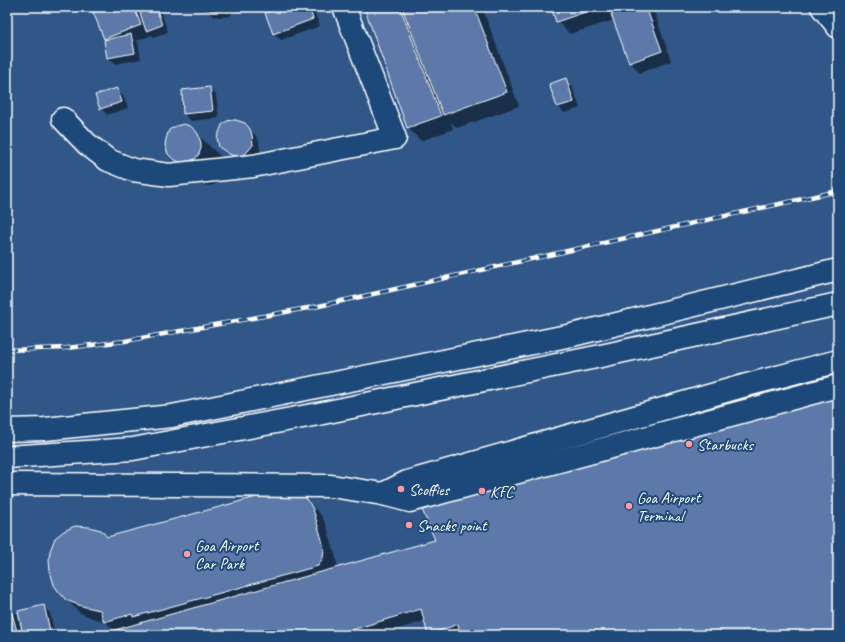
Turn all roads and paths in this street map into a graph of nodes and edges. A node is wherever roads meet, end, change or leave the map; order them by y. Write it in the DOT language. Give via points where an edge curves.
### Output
graph roads {
  1 [pos="344,7"];
  2 [pos="822,7"];
  3 [pos="838,27"];
  4 [pos="63,119"];
  5 [pos="838,270"];
  6 [pos="838,304"];
  7 [pos="838,361"];
  8 [pos="838,386"];
  9 [pos="7,430"];
  10 [pos="7,457"];
  11 [pos="7,484"];
  12 [pos="383,494"];
  1 -- 4 [label="main road" via="395,138 253,166 169,175 133,170 108,160 87,144"];
  2 -- 3 [label="main road"];
  5 -- 9 [label="main road" via="572,335 172,416 45,429"];
  6 -- 10 [label="main road" via="593,358 141,448"];
  7 -- 12 [label="main road" via="407,482"];
  8 -- 12 [label="main road" via="410,501"];
  11 -- 12 [label="main road" via="331,486"];
}
